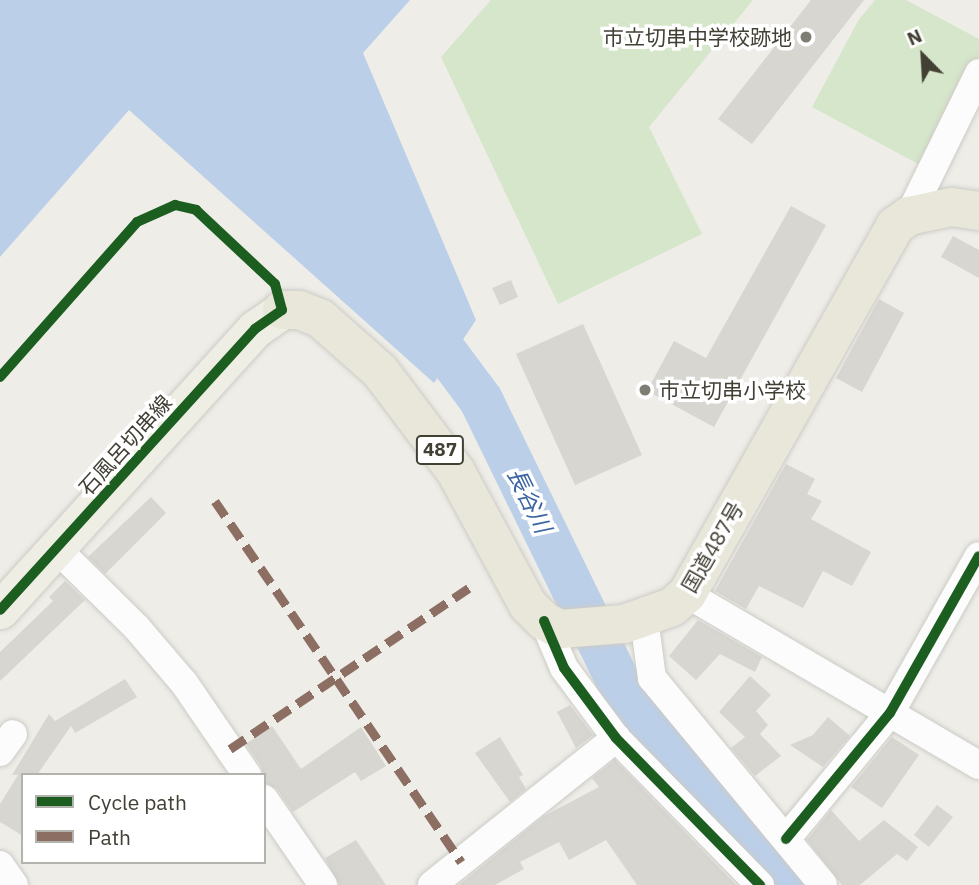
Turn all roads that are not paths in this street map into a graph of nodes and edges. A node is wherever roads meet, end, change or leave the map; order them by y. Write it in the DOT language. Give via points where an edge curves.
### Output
graph roads {
  1 [pos="979,74"];
  2 [pos="979,211"];
  3 [pos="909,216"];
  4 [pos="282,310"];
  5 [pos="57,549"];
  6 [pos="979,556"];
  7 [pos="687,594"];
  8 [pos="0,610"];
  9 [pos="634,621"];
  10 [pos="552,625"];
  11 [pos="890,713"];
  12 [pos="616,738"];
  13 [pos="979,765"];
  14 [pos="246,773"];
  15 [pos="266,802"];
  16 [pos="786,839"];
  17 [pos="0,865"];
  18 [pos="14,885"];
  19 [pos="323,885"];
  20 [pos="432,885"];
  21 [pos="760,885"];
  22 [pos="823,885"];
  1 -- 3 [label="street"];
  2 -- 3 [label="highway" via="951,206"];
  3 -- 7 [label="highway, 国道487号" via="895,226 881,249"];
  4 -- 5 [label="main road, 石風呂切串線" via="255,329"];
  4 -- 10 [label="highway, 487" via="299,310 320,318 380,371 456,472 528,605"];
  5 -- 8 [label="main road, 石風呂切串線"];
  5 -- 14 [label="street" via="176,674"];
  6 -- 11 [label="street"];
  7 -- 9 [label="highway, 国道487号" via="672,607"];
  7 -- 11 [label="street"];
  9 -- 10 [label="highway, 国道487号"];
  9 -- 16 [label="street" via="652,678 691,731"];
  10 -- 12 [label="street" via="564,668"];
  11 -- 13 [label="street"];
  11 -- 16 [label="street"];
  12 -- 20 [label="street"];
  12 -- 21 [label="street"];
  15 -- 19 [label="street"];
  16 -- 22 [label="street"];
  17 -- 18 [label="street"];
}
